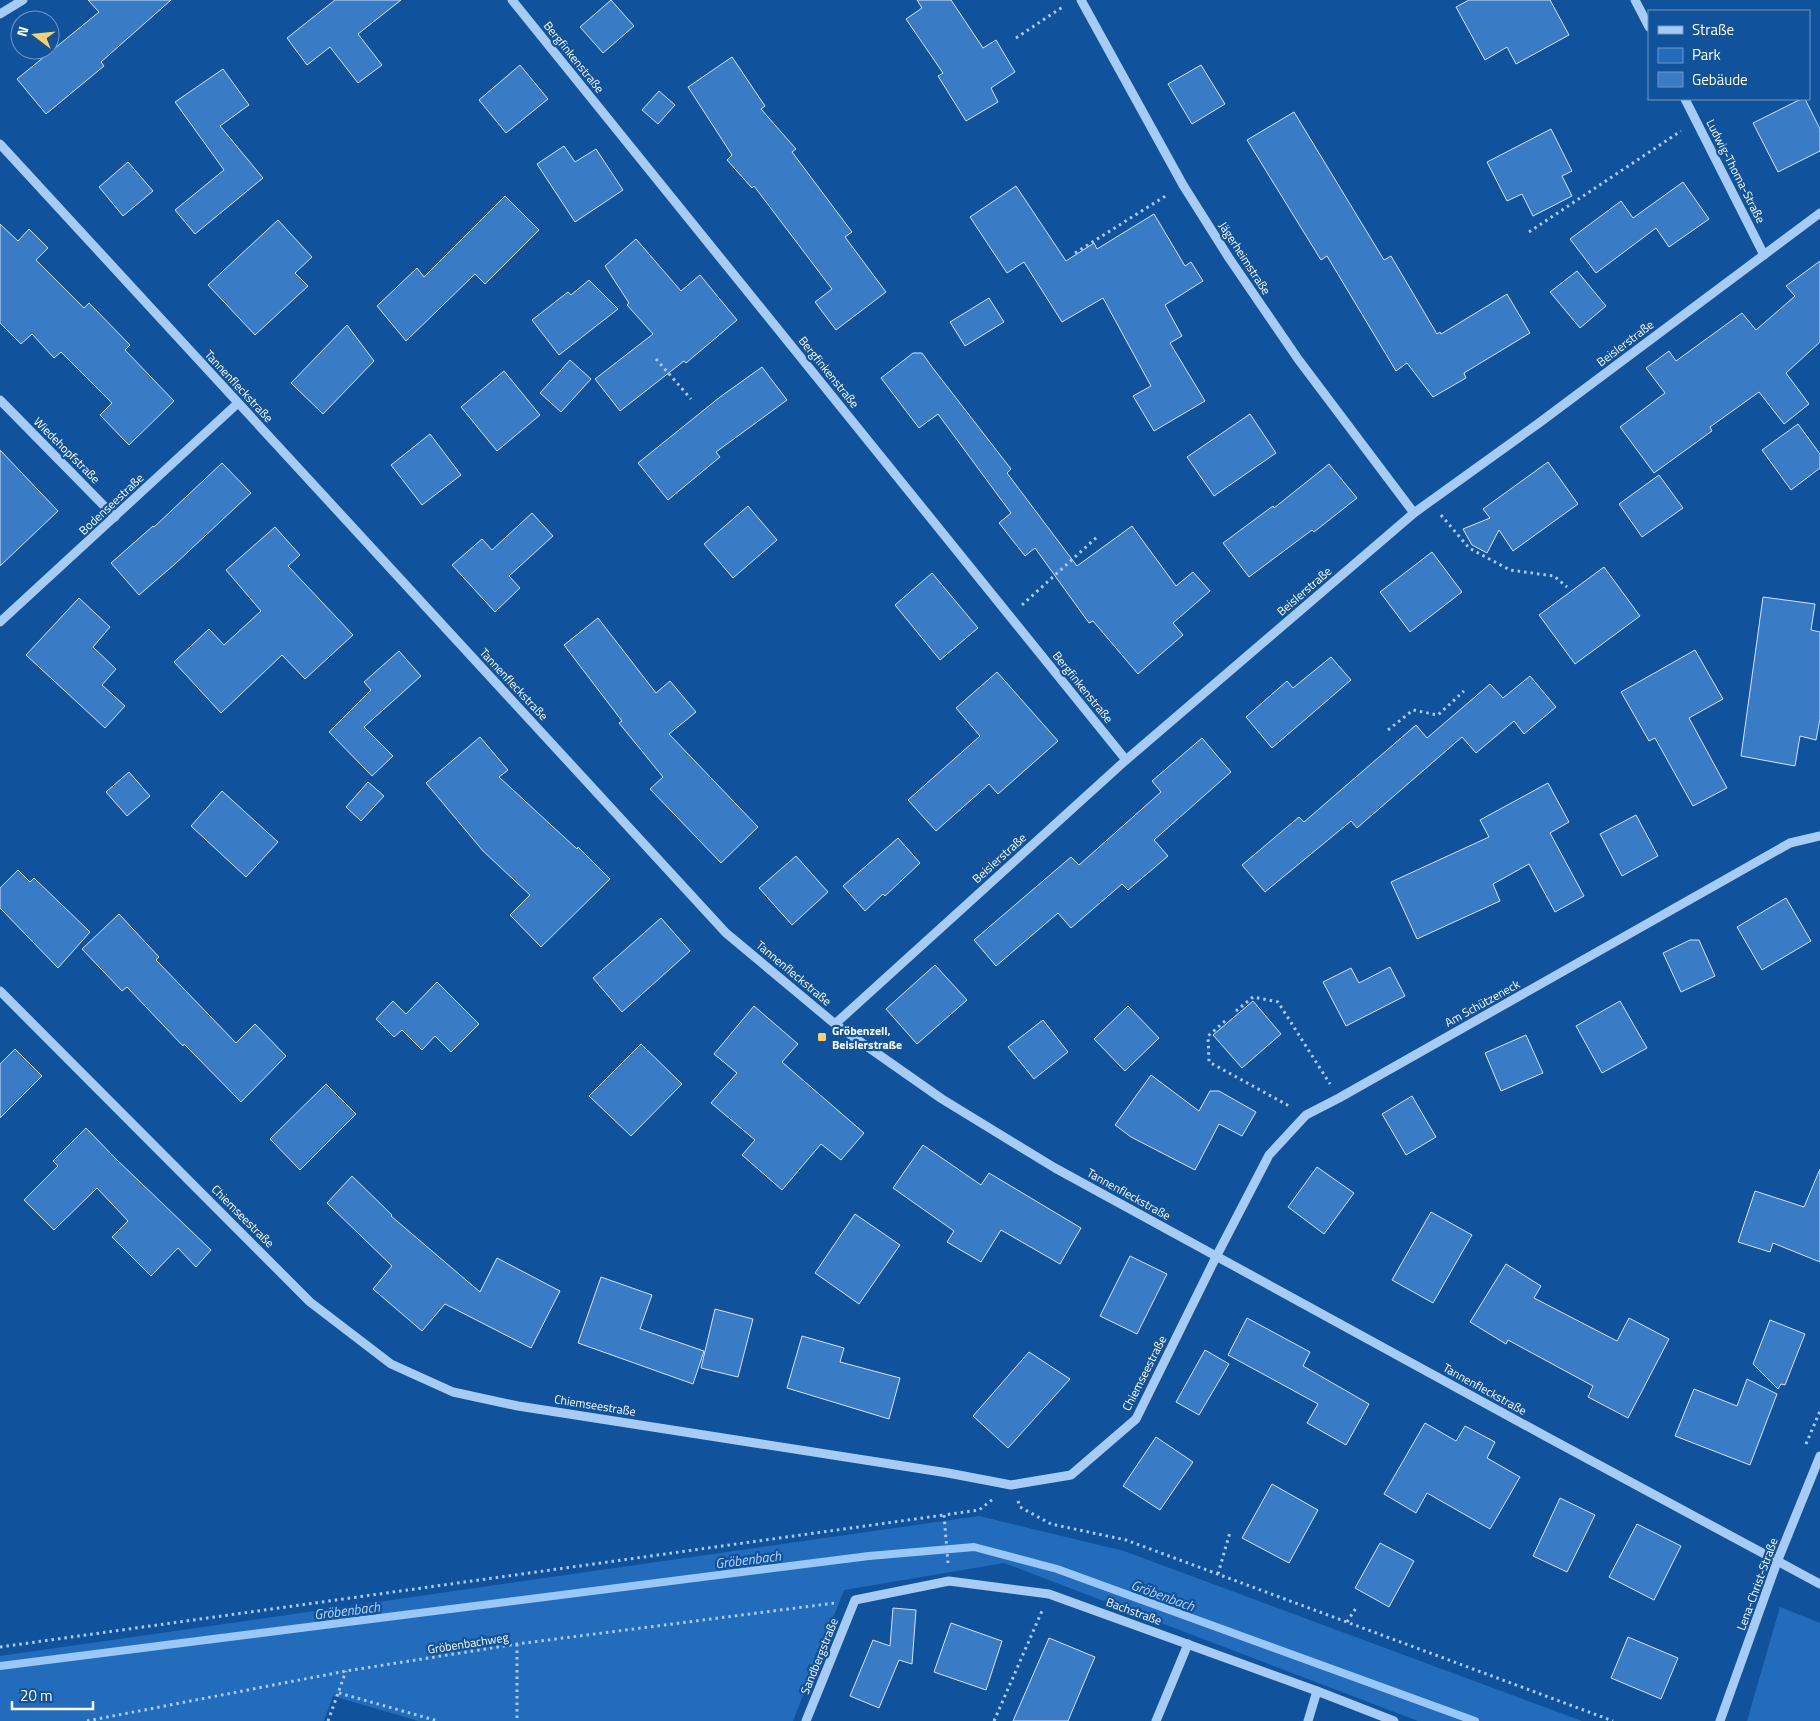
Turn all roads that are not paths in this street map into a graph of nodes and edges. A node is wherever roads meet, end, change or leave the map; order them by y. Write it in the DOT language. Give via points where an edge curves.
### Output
graph roads {
  1 [pos="23,0"];
  2 [pos="512,0"];
  3 [pos="1081,0"];
  4 [pos="1635,0"];
  5 [pos="0,14"];
  6 [pos="1648,25"];
  7 [pos="1686,100"];
  8 [pos="0,144"];
  9 [pos="1820,214"];
  10 [pos="1764,255"];
  11 [pos="0,400"];
  12 [pos="238,403"];
  13 [pos="1414,513"];
  14 [pos="115,517"];
  15 [pos="0,622"];
  16 [pos="1126,760"];
  17 [pos="1820,836"];
  18 [pos="0,990"];
  19 [pos="834,1024"];
  20 [pos="1216,1257"];
  21 [pos="1820,1456"];
  22 [pos="1777,1562"];
  23 [pos="1820,1584"];
  24 [pos="855,1600"];
  25 [pos="1188,1644"];
  26 [pos="1317,1691"];
  27 [pos="806,1721"];
  28 [pos="1156,1721"];
  29 [pos="1308,1721"];
  30 [pos="1394,1721"];
  31 [pos="1720,1721"];
  1 -- 5 [label="street"];
  2 -- 16 [label="street, Bergfinkenstraße"];
  3 -- 13 [label="street, Jägerheimstraße" via="1183,185 1229,258 1298,359"];
  4 -- 6 [label="street"];
  7 -- 10 [label="street, Ludwig-Thoma-Straße"];
  8 -- 12 [label="street, Tannenfleckstraße"];
  9 -- 10 [label="street, Beislerstraße"];
  10 -- 13 [label="street, Beislerstraße"];
  11 -- 14 [label="street, Wiedehopfstraße"];
  12 -- 14 [label="street, Bodenseestraße"];
  12 -- 19 [label="street, Tannenfleckstraße" via="726,933"];
  13 -- 16 [label="street, Beislerstraße"];
  14 -- 15 [label="street, Bodenseestraße"];
  16 -- 19 [label="street, Beislerstraße"];
  17 -- 20 [label="street, Am Schützeneck" via="1790,843 1306,1115 1269,1155"];
  18 -- 20 [label="street, Chiemseestraße" via="310,1302 391,1364 453,1392 518,1406 1011,1485 1071,1475 1136,1420"];
  19 -- 20 [label="street, Tannenfleckstraße" via="942,1099 1040,1159"];
  20 -- 22 [label="street, Tannenfleckstraße"];
  21 -- 22 [label="street, Lena-Christ-Straße"];
  22 -- 23 [label="street, Tannenfleckstraße"];
  22 -- 31 [label="street, Lena-Christ-Straße"];
  24 -- 25 [label="street, Bachstraße" via="949,1581 1049,1594"];
  24 -- 27 [label="street, Sandbergstraße"];
  25 -- 26 [label="street, Bachstraße"];
  25 -- 28 [label="street"];
  26 -- 29 [label="street"];
  26 -- 30 [label="street, Bachstraße"];
}
